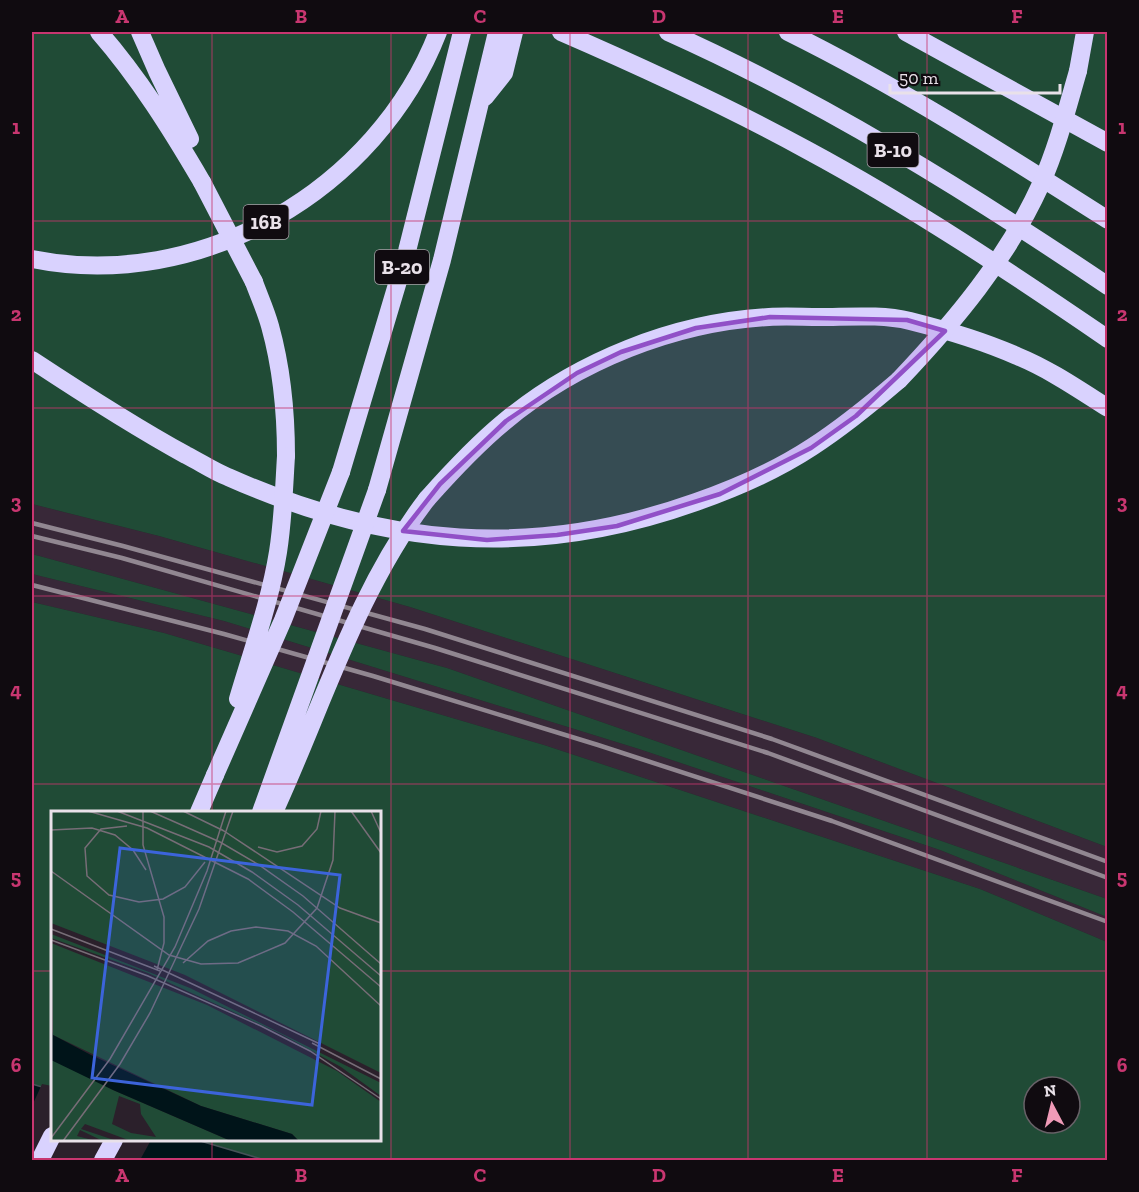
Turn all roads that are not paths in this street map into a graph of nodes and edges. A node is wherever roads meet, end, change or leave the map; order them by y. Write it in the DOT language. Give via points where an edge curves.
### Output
graph roads {
  1 [pos="99,32"];
  2 [pos="140,32"];
  3 [pos="438,32"];
  4 [pos="462,32"];
  5 [pos="497,32"];
  6 [pos="514,32"];
  7 [pos="561,32"];
  8 [pos="668,32"];
  9 [pos="788,32"];
  10 [pos="906,32"];
  11 [pos="1085,32"];
  12 [pos="496,73"];
  13 [pos="1107,143"];
  14 [pos="206,180"];
  15 [pos="1107,220"];
  16 [pos="32,259"];
  17 [pos="1107,286"];
  18 [pos="1107,339"];
  19 [pos="32,360"];
  20 [pos="1107,408"];
  21 [pos="215,775"];
  22 [pos="200,811"];
  23 [pos="262,811"];
  24 [pos="275,811"];
  25 [pos="51,1138"];
  26 [pos="113,1141"];
  27 [pos="40,1161"];
  28 [pos="103,1161"];
  1 -- 14 [label="highway"];
  2 -- 14 [label="highway"];
  3 -- 16 [label="highway, 16B" via="411,88 391,117 358,155 294,207 215,246 174,257 90,266"];
  4 -- 21 [label="highway, B-20, bridge" via="407,251 341,472 283,620"];
  5 -- 12 [label="highway, B-20"];
  6 -- 12 [label="highway"];
  7 -- 18 [label="highway" via="670,80 807,150 923,218"];
  8 -- 17 [label="highway, B-10" via="824,109 945,181"];
  9 -- 15 [label="highway, B-10" via="963,128"];
  10 -- 13 [label="highway"];
  11 -- 19 [label="highway, bridge" via="1062,128 1041,184 1012,239 955,319 899,380 811,448 720,494 673,510 617,526 487,540 370,525 319,512 225,476"];
  12 -- 23 [label="highway, B-20, bridge" via="481,103 436,283 377,490"];
  14 -- 21 [label="highway, bridge" via="270,324 286,411 278,555"];
  20 -- 24 [label="highway, bridge" via="1019,356 907,320 744,320 665,337 577,373 506,421 473,449 407,524 362,608"];
  21 -- 22 [label="highway, B-20"];
  25 -- 27 [label="highway"];
  26 -- 28 [label="highway"];
}
